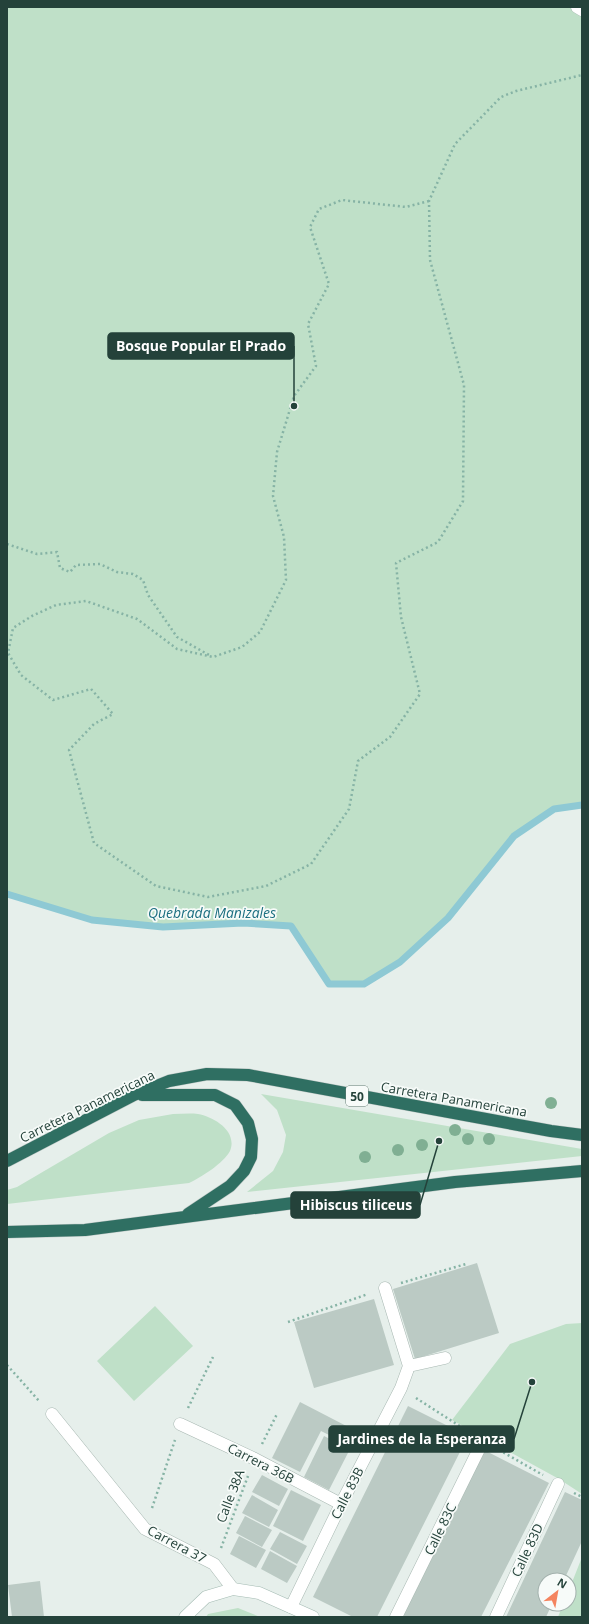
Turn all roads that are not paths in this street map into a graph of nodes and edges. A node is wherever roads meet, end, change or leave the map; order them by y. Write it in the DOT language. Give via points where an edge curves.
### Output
graph roads {
  1 [pos="577,7"];
  2 [pos="582,10"];
  3 [pos="134,1095"];
  4 [pos="582,1135"];
  5 [pos="7,1161"];
  6 [pos="582,1171"];
  7 [pos="185,1216"];
  8 [pos="7,1232"];
  9 [pos="385,1288"];
  10 [pos="445,1358"];
  11 [pos="409,1366"];
  12 [pos="52,1414"];
  13 [pos="180,1424"];
  14 [pos="483,1441"];
  15 [pos="558,1484"];
  16 [pos="341,1504"];
  17 [pos="233,1589"];
  18 [pos="291,1607"];
  19 [pos="185,1617"];
  20 [pos="313,1617"];
  21 [pos="396,1617"];
  22 [pos="496,1617"];
  1 -- 2 [label="street"];
  3 -- 4 [label="highway, Carretera Panamericana / 50" via="169,1081 207,1074 248,1075"];
  3 -- 5 [label="highway, Carretera Panamericana / 50"];
  3 -- 7 [label="highway" via="215,1095 235,1105 248,1123 252,1139 251,1157 244,1171 230,1186"];
  6 -- 7 [label="highway" via="455,1182"];
  7 -- 8 [label="highway" via="85,1230"];
  9 -- 11 [label="street"];
  10 -- 11 [label="street"];
  11 -- 16 [label="street, Calle 83B" via="401,1388"];
  12 -- 17 [label="street, Carrera 37" via="145,1529 214,1564"];
  13 -- 16 [label="street, Carrera 36B" via="255,1459"];
  14 -- 21 [label="street, Calle 83C"];
  15 -- 22 [label="street, Calle 83D"];
  16 -- 18 [label="street, Calle 83B"];
  17 -- 18 [label="street" via="259,1593"];
  17 -- 19 [label="street" via="206,1597"];
  18 -- 20 [label="street"];
}
